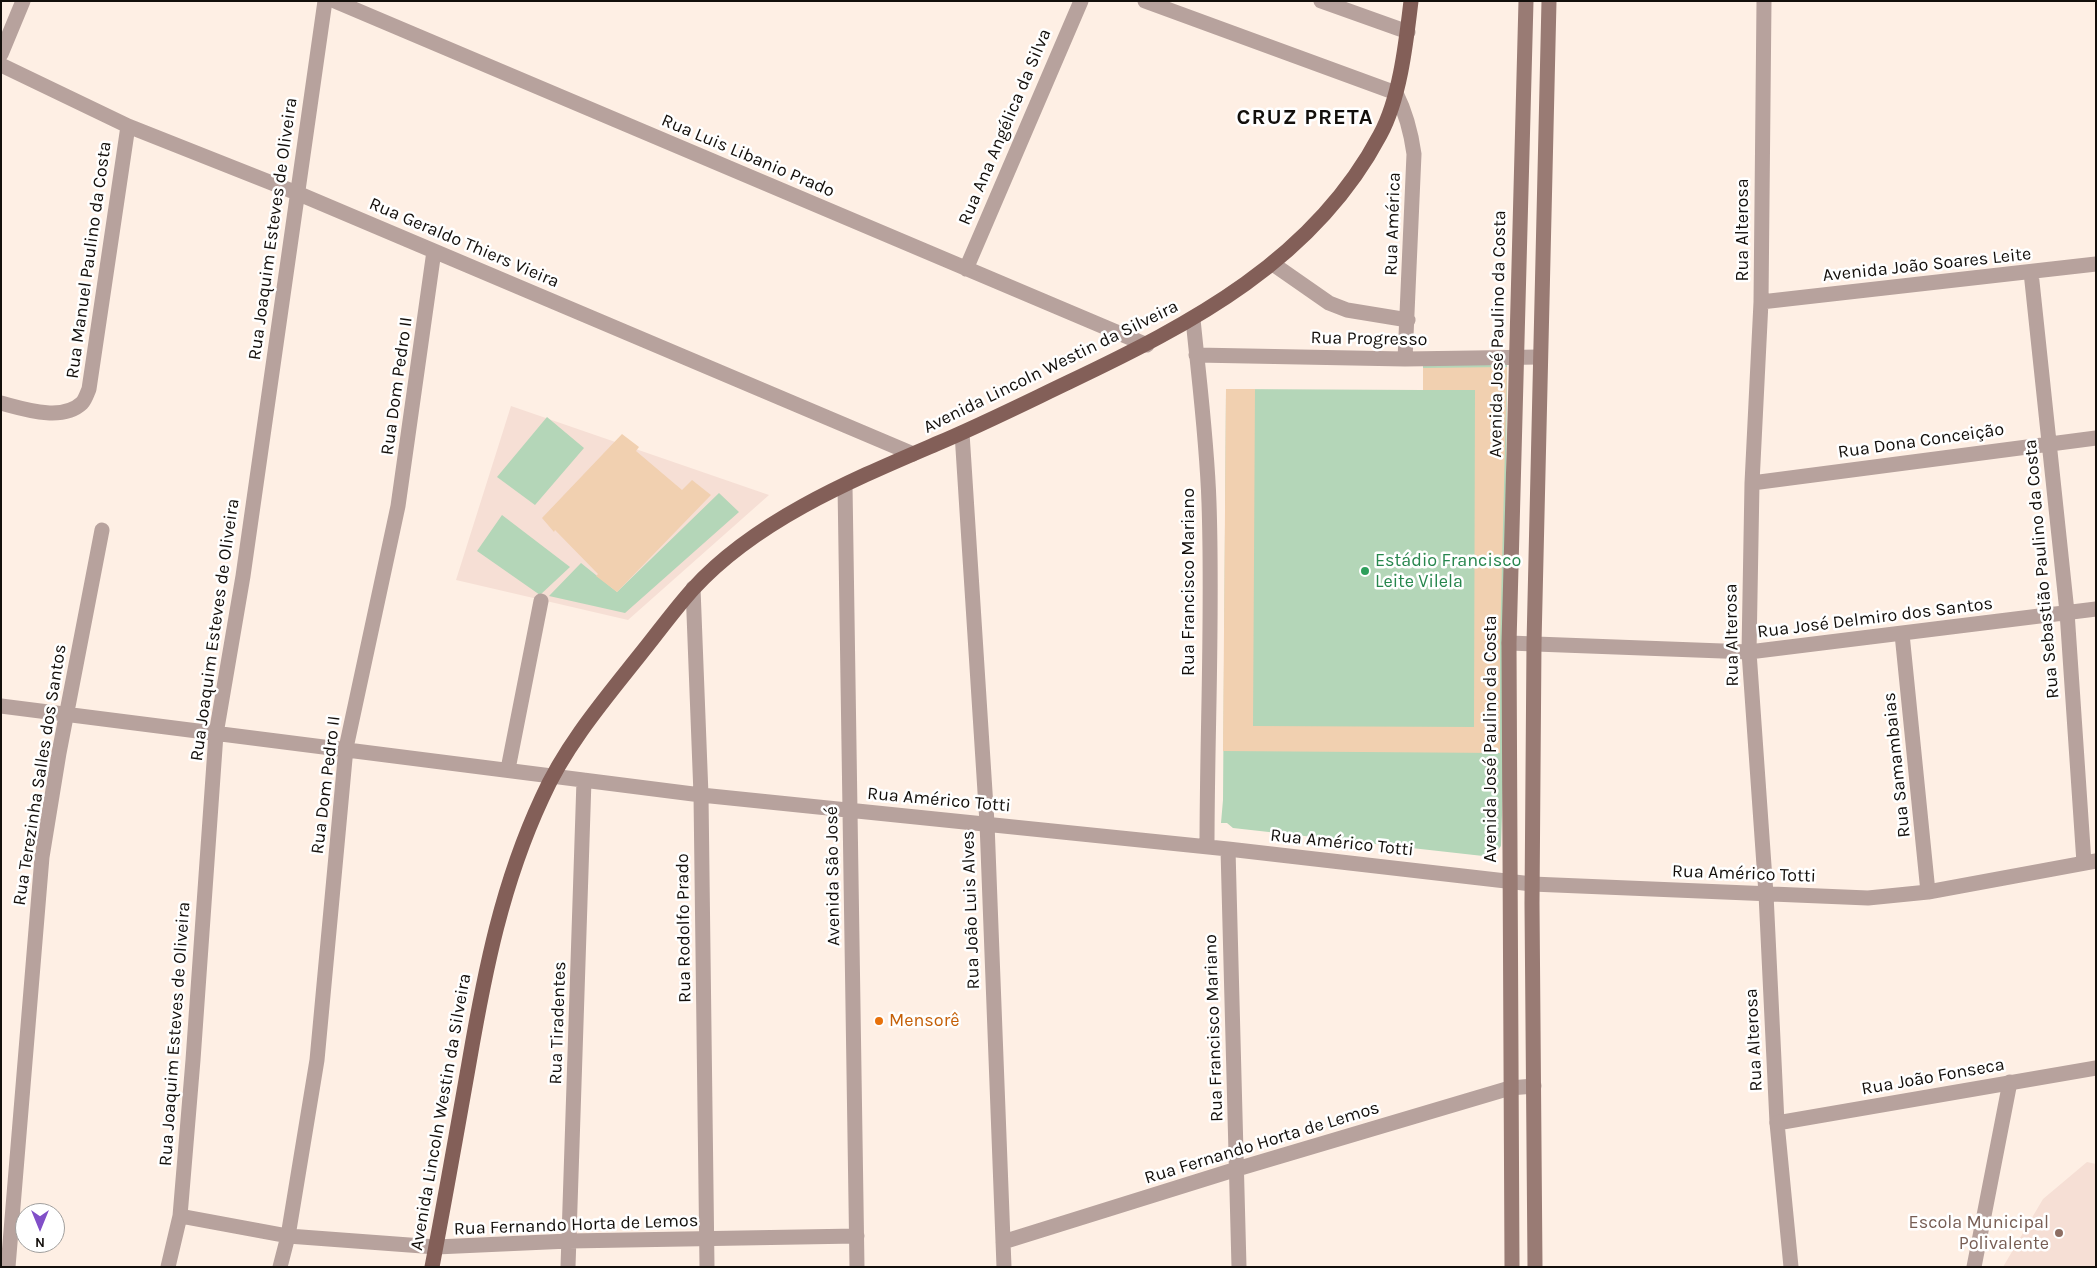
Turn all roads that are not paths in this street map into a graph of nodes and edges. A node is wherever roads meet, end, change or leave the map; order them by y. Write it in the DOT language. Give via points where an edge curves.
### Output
graph roads {
  1 [pos="23,1"];
  2 [pos="325,1"];
  3 [pos="335,1"];
  4 [pos="1080,1"];
  5 [pos="1145,1"];
  6 [pos="1321,1"];
  7 [pos="1411,1"];
  8 [pos="1526,1"];
  9 [pos="1550,1"];
  10 [pos="1764,1"];
  11 [pos="1408,32"];
  12 [pos="1,54"];
  13 [pos="1,65"];
  14 [pos="1396,93"];
  15 [pos="128,126"];
  16 [pos="297,193"];
  17 [pos="434,251"];
  18 [pos="1273,264"];
  19 [pos="2096,264"];
  20 [pos="966,269"];
  21 [pos="2031,272"];
  22 [pos="1761,302"];
  23 [pos="1193,318"];
  24 [pos="1408,320"];
  25 [pos="1147,345"];
  26 [pos="1196,355"];
  27 [pos="1540,357"];
  28 [pos="1515,358"];
  29 [pos="1405,359"];
  30 [pos="1,403"];
  31 [pos="962,433"];
  32 [pos="2096,438"];
  33 [pos="2049,443"];
  34 [pos="913,454"];
  35 [pos="1752,483"];
  36 [pos="845,485"];
  37 [pos="102,530"];
  38 [pos="693,588"];
  39 [pos="540,601"];
  40 [pos="2096,609"];
  41 [pos="2067,612"];
  42 [pos="1902,634"];
  43 [pos="1509,643"];
  44 [pos="1534,643"];
  45 [pos="1749,652"];
  46 [pos="1,706"];
  47 [pos="67,714"];
  48 [pos="216,734"];
  49 [pos="346,748"];
  50 [pos="508,769"];
  51 [pos="552,776"];
  52 [pos="584,780"];
  53 [pos="702,795"];
  54 [pos="851,811"];
  55 [pos="987,823"];
  56 [pos="1207,847"];
  57 [pos="1228,849"];
  58 [pos="2090,862"];
  59 [pos="1509,881"];
  60 [pos="1532,884"];
  61 [pos="1928,892"];
  62 [pos="1766,894"];
  63 [pos="2096,1068"];
  64 [pos="2010,1082"];
  65 [pos="1534,1086"];
  66 [pos="1510,1088"];
  67 [pos="1777,1123"];
  68 [pos="1237,1169"];
  69 [pos="180,1216"];
  70 [pos="288,1236"];
  71 [pos="857,1236"];
  72 [pos="707,1240"];
  73 [pos="569,1241"];
  74 [pos="1003,1242"];
  75 [pos="436,1248"];
  76 [pos="8,1267"];
  77 [pos="168,1267"];
  78 [pos="280,1267"];
  79 [pos="432,1267"];
  80 [pos="568,1267"];
  81 [pos="707,1267"];
  82 [pos="857,1267"];
  83 [pos="1004,1267"];
  84 [pos="1239,1267"];
  85 [pos="1512,1267"];
  86 [pos="1535,1267"];
  87 [pos="1791,1267"];
  88 [pos="1974,1267"];
  1 -- 12 [label="street"];
  2 -- 16 [label="street, Rua Joaquim Esteves de Oliveira"];
  3 -- 20 [label="street, Rua Luis Libanio Prado"];
  4 -- 20 [label="street, Rua Ana Angélica da Silva"];
  5 -- 14 [label="street"];
  6 -- 11 [label="street"];
  7 -- 11 [label="main road, Avenida Lincoln Westin da Silveira"];
  8 -- 28 [label="main road, Avenida José Paulino da Costa"];
  9 -- 27 [label="main road"];
  10 -- 22 [label="street, Rua Alterosa"];
  11 -- 14 [label="main road, Avenida Lincoln Westin da Silveira"];
  13 -- 15 [label="street, Rua Geraldo Thiers Vieira"];
  14 -- 18 [label="main road, Avenida Lincoln Westin da Silveira" via="1382,132 1345,190 1304,237"];
  14 -- 24 [label="street, Rua América" via="1411,131 1414,154"];
  15 -- 16 [label="street, Rua Geraldo Thiers Vieira"];
  15 -- 30 [label="street, Rua Manuel Paulino da Costa" via="90,390 83,402 71,411 47,412"];
  16 -- 17 [label="street, Rua Geraldo Thiers Vieira"];
  16 -- 48 [label="street, Rua Joaquim Esteves de Oliveira" via="244,566"];
  17 -- 34 [label="street, Rua Geraldo Thiers Vieira"];
  17 -- 49 [label="street, Rua Dom Pedro II" via="398,506"];
  18 -- 23 [label="main road, Avenida Lincoln Westin da Silveira"];
  18 -- 24 [label="street" via="1329,303 1347,310"];
  19 -- 21 [label="street, Avenida João Soares Leite"];
  20 -- 25 [label="street, Rua Luis Libanio Prado"];
  21 -- 22 [label="street, Avenida João Soares Leite"];
  21 -- 33 [label="street, Rua Sebastião Paulino da Costa"];
  22 -- 35 [label="street, Rua Alterosa"];
  23 -- 25 [label="main road, Avenida Lincoln Westin da Silveira"];
  23 -- 26 [label="street, Rua Francisco Mariano"];
  24 -- 29 [label="street, Rua América"];
  25 -- 31 [label="main road, Avenida Lincoln Westin da Silveira"];
  26 -- 29 [label="street, Rua Progresso"];
  26 -- 56 [label="street, Rua Francisco Mariano" via="1204,419 1211,567"];
  27 -- 28 [label="street, Rua Progresso"];
  27 -- 44 [label="main road"];
  28 -- 29 [label="street, Rua Progresso"];
  28 -- 43 [label="main road, Avenida José Paulino da Costa"];
  31 -- 34 [label="main road, Avenida Lincoln Westin da Silveira"];
  31 -- 55 [label="street, Rua João Luis Alves"];
  32 -- 33 [label="street, Rua Dona Conceição"];
  33 -- 35 [label="street, Rua Dona Conceição"];
  33 -- 41 [label="street, Rua Sebastião Paulino da Costa"];
  34 -- 36 [label="main road, Avenida Lincoln Westin da Silveira"];
  35 -- 45 [label="street, Rua Alterosa"];
  36 -- 38 [label="main road, Avenida Lincoln Westin da Silveira" via="768,527"];
  36 -- 54 [label="street, Avenida São José"];
  37 -- 47 [label="street, Rua Terezinha Salles dos Santos"];
  38 -- 51 [label="main road, Avenida Lincoln Westin da Silveira" via="612,690"];
  38 -- 53 [label="street, Rua Rodolfo Prado"];
  39 -- 50 [label="street"];
  40 -- 41 [label="street, Rua José Delmiro dos Santos"];
  41 -- 42 [label="street, Rua José Delmiro dos Santos"];
  41 -- 58 [label="street, Rua Sebastião Paulino da Costa"];
  42 -- 45 [label="street, Rua José Delmiro dos Santos"];
  42 -- 61 [label="street, Rua Samambaias"];
  43 -- 44 [label="street, Rua José Delmiro dos Santos"];
  43 -- 59 [label="main road, Avenida José Paulino da Costa"];
  44 -- 45 [label="street, Rua José Delmiro dos Santos"];
  44 -- 60 [label="main road"];
  45 -- 62 [label="street, Rua Alterosa"];
  46 -- 47 [label="street"];
  47 -- 48 [label="street"];
  47 -- 76 [label="street, Rua Terezinha Salles dos Santos" via="42,857"];
  48 -- 49 [label="street"];
  48 -- 69 [label="street, Rua Joaquim Esteves de Oliveira"];
  49 -- 50 [label="street"];
  49 -- 70 [label="street, Rua Dom Pedro II" via="317,1060"];
  50 -- 51 [label="street, Rua Américo Totti"];
  51 -- 52 [label="street, Rua Américo Totti"];
  51 -- 75 [label="main road, Avenida Lincoln Westin da Silveira" via="519,852 486,964"];
  52 -- 53 [label="street, Rua Américo Totti"];
  52 -- 73 [label="street, Rua Tiradentes"];
  53 -- 54 [label="street, Rua Américo Totti"];
  53 -- 72 [label="street, Rua Rodolfo Prado"];
  54 -- 55 [label="street, Rua Américo Totti"];
  54 -- 71 [label="street, Avenida São José"];
  55 -- 56 [label="street, Rua Américo Totti"];
  55 -- 74 [label="street, Rua João Luis Alves"];
  56 -- 57 [label="street, Rua Américo Totti"];
  57 -- 59 [label="street, Rua Américo Totti"];
  57 -- 68 [label="street, Rua Francisco Mariano"];
  58 -- 61 [label="street, Rua Américo Totti"];
  59 -- 60 [label="street, Rua Américo Totti"];
  59 -- 66 [label="main road, Avenida José Paulino da Costa"];
  60 -- 62 [label="street, Rua Américo Totti"];
  60 -- 65 [label="main road"];
  61 -- 62 [label="street, Rua Américo Totti" via="1868,898"];
  62 -- 67 [label="street, Rua Alterosa"];
  63 -- 64 [label="street, Rua João Fonseca"];
  64 -- 67 [label="street, Rua João Fonseca"];
  64 -- 88 [label="street"];
  65 -- 66 [label="street, Rua Fernando Horta de Lemos"];
  65 -- 86 [label="main road"];
  66 -- 68 [label="street, Rua Fernando Horta de Lemos"];
  66 -- 85 [label="main road, Avenida José Paulino da Costa"];
  67 -- 87 [label="street, Rua Alterosa"];
  68 -- 74 [label="street, Rua Fernando Horta de Lemos"];
  68 -- 84 [label="street, Rua Francisco Mariano"];
  69 -- 70 [label="street, Rua Fernando Horta de Lemos"];
  69 -- 77 [label="street, Rua Joaquim Esteves de Oliveira"];
  70 -- 75 [label="street, Rua Fernando Horta de Lemos"];
  70 -- 78 [label="street, Rua Dom Pedro II"];
  71 -- 72 [label="street, Rua Fernando Horta de Lemos"];
  71 -- 82 [label="street, Avenida São José"];
  72 -- 73 [label="street, Rua Fernando Horta de Lemos"];
  72 -- 81 [label="street, Rua Rodolfo Prado"];
  73 -- 75 [label="street, Rua Fernando Horta de Lemos"];
  73 -- 80 [label="street, Rua Tiradentes"];
  74 -- 83 [label="street, Rua João Luis Alves"];
  75 -- 79 [label="main road, Avenida Lincoln Westin da Silveira"];
}
